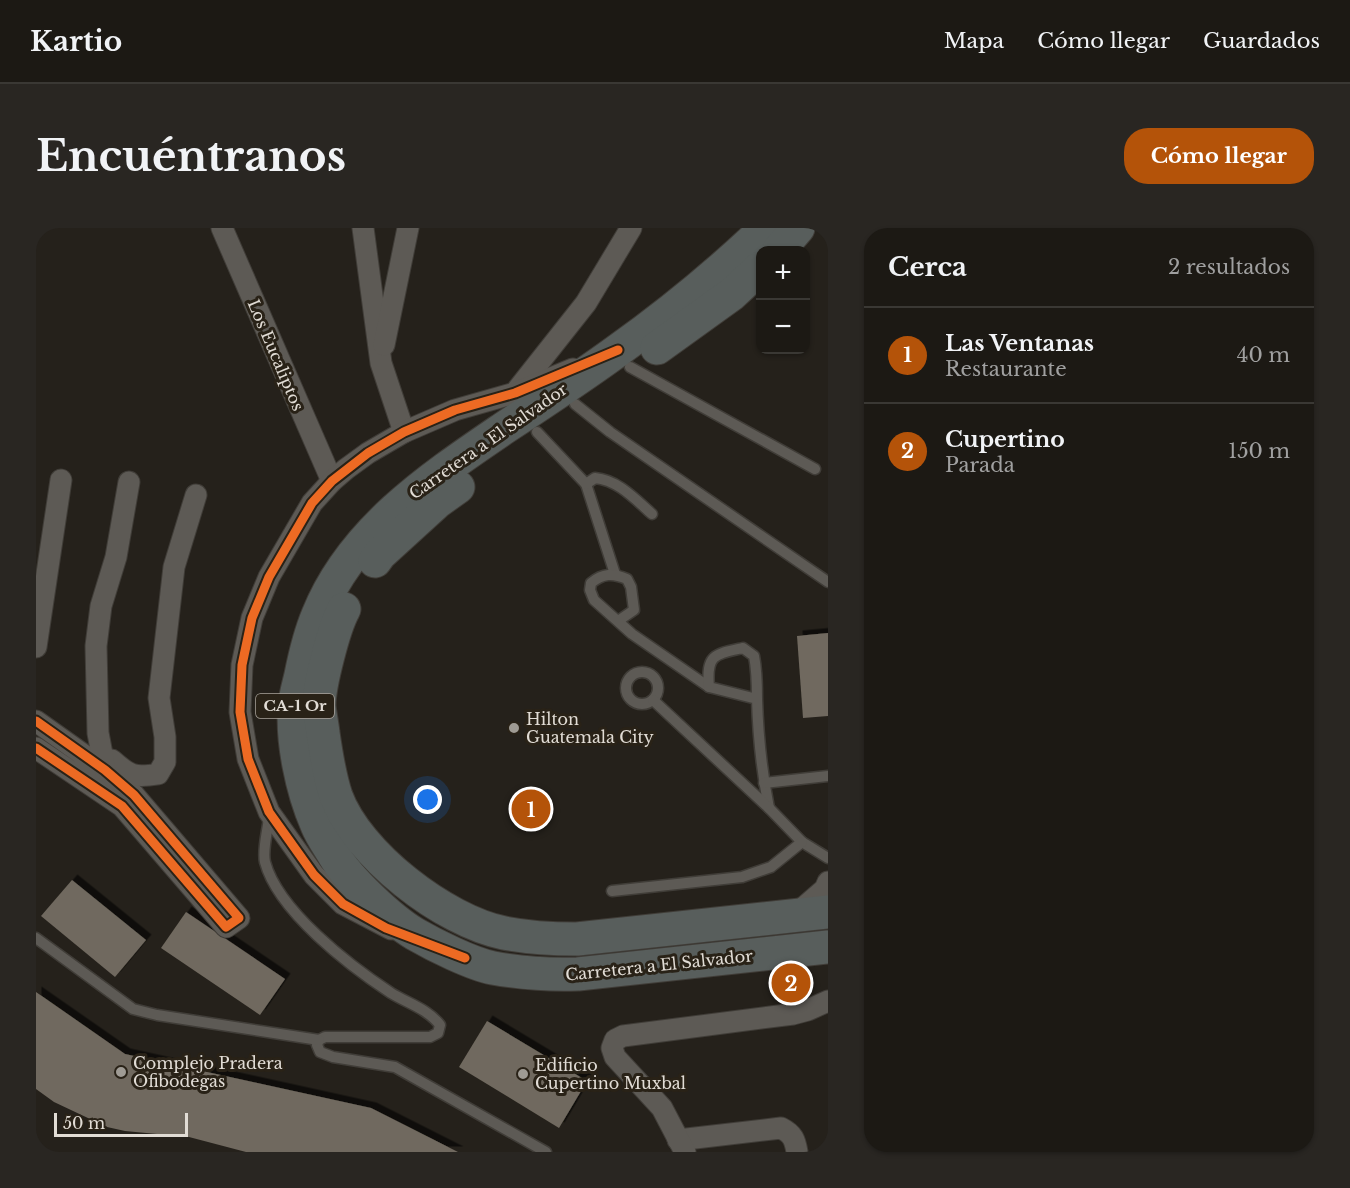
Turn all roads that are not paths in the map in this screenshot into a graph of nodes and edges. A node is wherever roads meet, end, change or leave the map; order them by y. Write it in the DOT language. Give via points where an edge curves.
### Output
graph roads {
  1 [pos="222,228"];
  2 [pos="363,228"];
  3 [pos="408,228"];
  4 [pos="631,228"];
  5 [pos="766,228"];
  6 [pos="798,228"];
  7 [pos="782,246"];
  8 [pos="756,272"];
  9 [pos="624,359"];
  10 [pos="381,363"];
  11 [pos="515,393"];
  12 [pos="575,404"];
  13 [pos="404,432"];
  14 [pos="537,432"];
  15 [pos="815,469"];
  16 [pos="61,480"];
  17 [pos="332,481"];
  18 [pos="129,482"];
  19 [pos="586,484"];
  20 [pos="196,495"];
  21 [pos="652,514"];
  22 [pos="615,574"];
  23 [pos="828,582"];
  24 [pos="618,621"];
  25 [pos="36,647"];
  26 [pos="709,687"];
  27 [pos="758,699"];
  28 [pos="653,700"];
  29 [pos="41,738"];
  30 [pos="104,761"];
  31 [pos="828,776"];
  32 [pos="764,783"];
  33 [pos="769,808"];
  34 [pos="269,812"];
  35 [pos="802,842"];
  36 [pos="828,858"];
  37 [pos="828,882"];
  38 [pos="612,891"];
  39 [pos="828,912"];
  40 [pos="794,916"];
  41 [pos="36,938"];
  42 [pos="828,947"];
  43 [pos="465,958"];
  44 [pos="828,1001"];
  45 [pos="319,1040"];
  46 [pos="682,1146"];
  47 [pos="546,1152"];
  48 [pos="797,1152"];
  1 -- 17 [label="street, Los Eucaliptos"];
  2 -- 10 [label="street"];
  3 -- 10 [label="street"];
  4 -- 11 [label="street" via="586,303"];
  5 -- 9 [label="highway, Carretera a El Salvador / CA-1 Or"];
  6 -- 7 [label="highway"];
  8 -- 9 [label="highway, Carretera a El Salvador / CA-1 Or" via="732,294"];
  9 -- 11 [label="street"];
  9 -- 12 [label="highway, Carretera a El Salvador / CA-1 Or"];
  9 -- 15 [label="lane"];
  9 -- 43 [label="highway, Carretera a El Salvador / CA-1 Or" via="458,459 404,500 336,581 318,614 305,654 295,704 295,727 303,786 317,826 337,860 380,905 414,933"];
  10 -- 13 [label="street"];
  11 -- 13 [label="street" via="455,410"];
  12 -- 14 [label="highway, Carretera a El Salvador / CA-1 Or"];
  12 -- 23 [label="lane"];
  13 -- 17 [label="street"];
  14 -- 19 [label="lane"];
  14 -- 40 [label="highway, Carretera a El Salvador / CA-1 Or" via="437,502 380,554 339,618 319,705 336,798 370,848 396,876 428,900 502,933 577,939"];
  16 -- 25 [label="street"];
  17 -- 34 [label="street" via="312,503 269,577 252,618 242,665 240,712 249,759"];
  18 -- 30 [label="street" via="96,646 98,733"];
  19 -- 21 [label="lane" via="595,478 607,479"];
  19 -- 22 [label="lane"];
  20 -- 30 [label="street" via="174,567 159,698 165,762 158,774 143,777 130,776"];
  22 -- 24 [label="lane" via="627,579 634,610"];
  22 -- 24 [label="lane" via="599,577 591,583 590,590 594,600"];
  24 -- 26 [label="lane"];
  26 -- 27 [label="lane"];
  26 -- 27 [label="lane" via="710,663 718,653 743,648 754,656"];
  27 -- 32 [label="lane"];
  28 -- 33 [label="lane"];
  29 -- 30 [label="street"];
  29 -- 30 [label="street" via="122,806 226,927 239,918"];
  31 -- 32 [label="lane"];
  32 -- 33 [label="lane"];
  33 -- 35 [label="lane"];
  34 -- 43 [label="street" via="314,875 343,904 386,928"];
  34 -- 45 [label="lane" via="265,861 296,912 356,969 428,1012 440,1025 438,1033 430,1036 333,1036"];
  35 -- 36 [label="lane"];
  35 -- 38 [label="lane" via="771,867 742,877"];
  37 -- 40 [label="street"];
  39 -- 40 [label="highway, Carretera a El Salvador / CA-1 Or"];
  41 -- 45 [label="lane" via="133,1009"];
  42 -- 43 [label="highway, Carretera a El Salvador / CA-1 Or" via="578,975 491,968"];
  44 -- 46 [label="street" via="793,1014 615,1040 615,1058 662,1108"];
  45 -- 47 [label="lane" via="317,1045 325,1055 394,1067"];
  46 -- 48 [label="street" via="781,1128 795,1140"];
}
